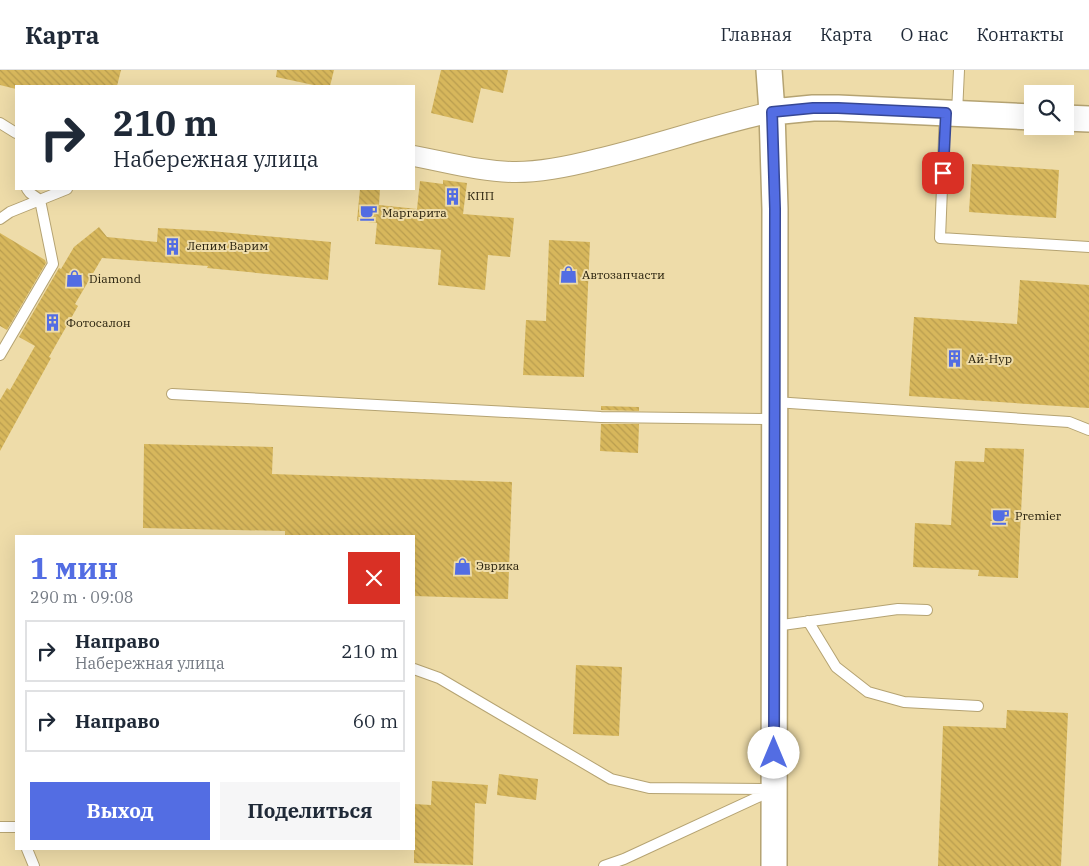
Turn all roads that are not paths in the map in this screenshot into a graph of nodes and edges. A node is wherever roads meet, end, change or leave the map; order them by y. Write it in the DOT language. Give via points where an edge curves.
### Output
graph roads {
  1 [pos="769,70"];
  2 [pos="959,70"];
  3 [pos="772,112"];
  4 [pos="951,114"];
  5 [pos="1024,117"];
  6 [pos="1074,118"];
  7 [pos="1089,119"];
  8 [pos="0,123"];
  9 [pos="15,132"];
  10 [pos="415,156"];
  11 [pos="28,190"];
  12 [pos="65,190"];
  13 [pos="40,200"];
  14 [pos="0,219"];
  15 [pos="1089,247"];
  16 [pos="0,355"];
  17 [pos="172,394"];
  18 [pos="774,411"];
  19 [pos="1089,430"];
  20 [pos="926,610"];
  21 [pos="808,621"];
  22 [pos="774,626"];
  23 [pos="415,669"];
  24 [pos="978,706"];
  25 [pos="774,789"];
  26 [pos="0,827"];
  27 [pos="15,827"];
  28 [pos="27,850"];
  29 [pos="34,866"];
  30 [pos="604,866"];
  31 [pos="774,866"];
  1 -- 3 [label="street"];
  2 -- 4 [label="lane"];
  3 -- 4 [label="street" via="838,108"];
  3 -- 10 [label="street" via="560,168 515,172 485,170"];
  3 -- 18 [label="street"];
  4 -- 5 [label="street"];
  4 -- 15 [label="lane" via="940,238"];
  6 -- 7 [label="street"];
  8 -- 9 [label="lane"];
  11 -- 13 [label="lane"];
  12 -- 13 [label="lane"];
  13 -- 14 [label="lane"];
  13 -- 16 [label="lane" via="53,264"];
  17 -- 18 [label="lane" via="601,417"];
  18 -- 19 [label="lane" via="1069,422"];
  18 -- 22 [label="street"];
  20 -- 21 [label="lane" via="898,609"];
  21 -- 22 [label="lane"];
  21 -- 24 [label="lane" via="836,668 868,692 904,702"];
  22 -- 25 [label="street"];
  23 -- 25 [label="lane" via="439,678 611,779 649,788"];
  25 -- 30 [label="lane"];
  25 -- 31 [label="street"];
  26 -- 27 [label="lane"];
  28 -- 29 [label="lane"];
}
